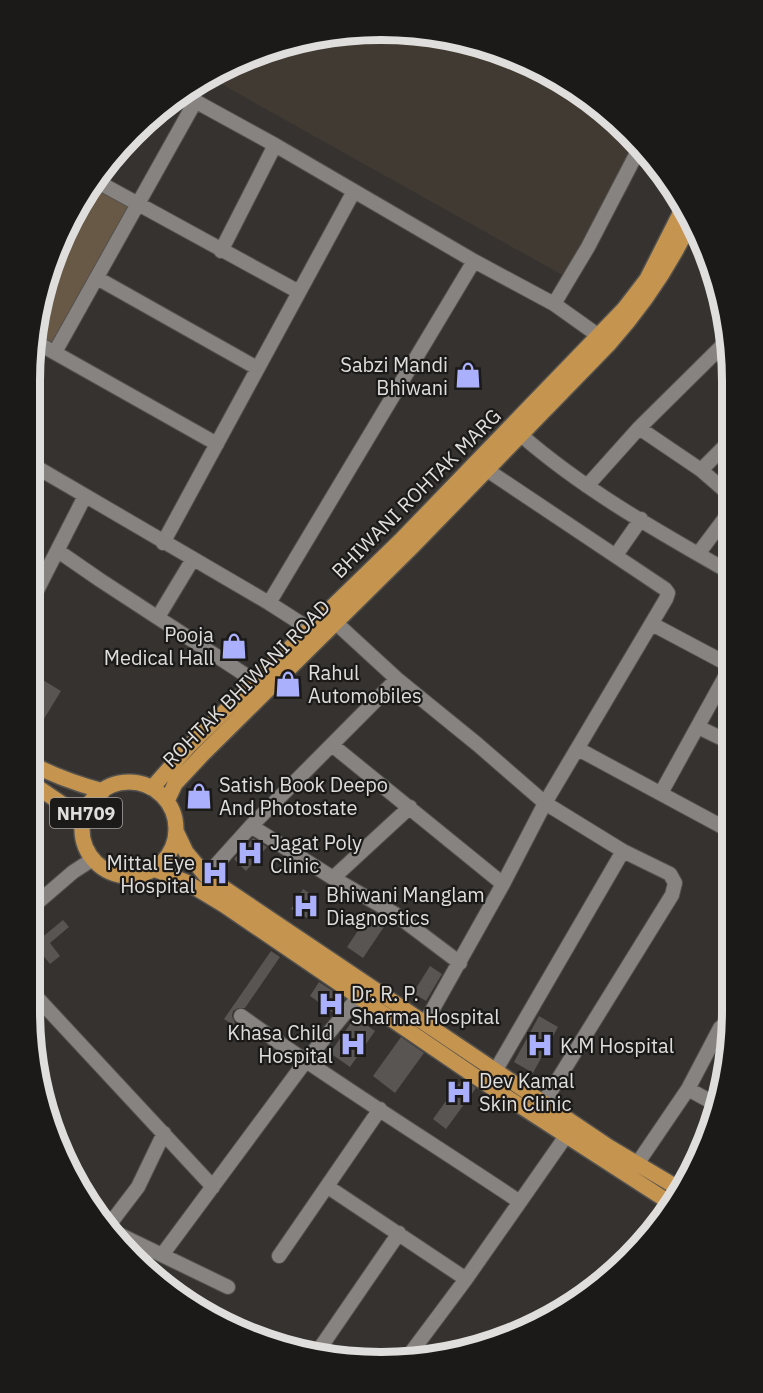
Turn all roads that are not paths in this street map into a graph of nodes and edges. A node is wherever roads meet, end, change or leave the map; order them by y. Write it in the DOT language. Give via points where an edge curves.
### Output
graph roads {
  1 [pos="190,99"];
  2 [pos="275,145"];
  3 [pos="635,154"];
  4 [pos="103,185"];
  5 [pos="354,191"];
  6 [pos="138,204"];
  7 [pos="679,215"];
  8 [pos="686,229"];
  9 [pos="221,251"];
  10 [pos="474,261"];
  11 [pos="97,278"];
  12 [pos="299,292"];
  13 [pos="554,304"];
  14 [pos="605,340"];
  15 [pos="42,345"];
  16 [pos="721,347"];
  17 [pos="55,352"];
  18 [pos="257,368"];
  19 [pos="639,428"];
  20 [pos="521,435"];
  21 [pos="217,444"];
  22 [pos="722,449"];
  23 [pos="41,470"];
  24 [pos="487,470"];
  25 [pos="701,470"];
  26 [pos="587,486"];
  27 [pos="722,489"];
  28 [pos="85,496"];
  29 [pos="640,519"];
  30 [pos="722,522"];
  31 [pos="163,543"];
  32 [pos="58,551"];
  33 [pos="698,554"];
  34 [pos="616,555"];
  35 [pos="193,559"];
  36 [pos="722,568"];
  37 [pos="41,583"];
  38 [pos="269,603"];
  39 [pos="158,617"];
  40 [pos="335,622"];
  41 [pos="652,624"];
  42 [pos="315,632"];
  43 [pos="722,661"];
  44 [pos="397,679"];
  45 [pos="722,683"];
  46 [pos="262,686"];
  47 [pos="698,727"];
  48 [pos="722,739"];
  49 [pos="332,745"];
  50 [pos="578,749"];
  51 [pos="41,768"];
  52 [pos="152,788"];
  53 [pos="41,790"];
  54 [pos="104,791"];
  55 [pos="661,793"];
  56 [pos="166,801"];
  57 [pos="545,803"];
  58 [pos="410,807"];
  59 [pos="84,819"];
  60 [pos="251,826"];
  61 [pos="722,827"];
  62 [pos="176,831"];
  63 [pos="623,850"];
  64 [pos="93,859"];
  65 [pos="154,869"];
  66 [pos="206,876"];
  67 [pos="333,878"];
  68 [pos="503,884"];
  69 [pos="41,900"];
  70 [pos="460,963"];
  71 [pos="359,996"];
  72 [pos="41,1002"];
  73 [pos="241,1016"];
  74 [pos="425,1023"];
  75 [pos="722,1027"];
  76 [pos="305,1062"];
  77 [pos="495,1069"];
  78 [pos="488,1084"];
  79 [pos="688,1089"];
  80 [pos="711,1101"];
  81 [pos="544,1102"];
  82 [pos="380,1109"];
  83 [pos="164,1132"];
  84 [pos="566,1136"];
  85 [pos="636,1164"];
  86 [pos="674,1186"];
  87 [pos="213,1187"];
  88 [pos="328,1187"];
  89 [pos="666,1200"];
  90 [pos="520,1202"];
  91 [pos="112,1220"];
  92 [pos="399,1233"];
  93 [pos="127,1238"];
  94 [pos="162,1255"];
  95 [pos="279,1257"];
  96 [pos="466,1279"];
  97 [pos="228,1287"];
  98 [pos="321,1347"];
  99 [pos="412,1351"];
  1 -- 2 [label="street"];
  1 -- 6 [label="street"];
  2 -- 5 [label="street"];
  2 -- 9 [label="street"];
  3 -- 13 [label="street"];
  4 -- 6 [label="street"];
  5 -- 10 [label="street"];
  5 -- 12 [label="street"];
  6 -- 9 [label="street"];
  6 -- 11 [label="street"];
  7 -- 14 [label="main road, BHIWANI ROHTAK MARG" via="646,279"];
  8 -- 14 [label="main road, ROHTAK BHIWANI ROAD" via="634,317"];
  9 -- 12 [label="street"];
  10 -- 13 [label="street"];
  10 -- 38 [label="street"];
  11 -- 17 [label="street"];
  11 -- 18 [label="street"];
  12 -- 18 [label="street"];
  13 -- 14 [label="street"];
  14 -- 20 [label="main road, ROHTAK BHIWANI ROAD"];
  14 -- 42 [label="main road, BHIWANI ROHTAK MARG" via="400,541"];
  15 -- 17 [label="street"];
  16 -- 19 [label="street"];
  17 -- 21 [label="street"];
  18 -- 21 [label="street"];
  19 -- 25 [label="street"];
  19 -- 26 [label="street"];
  20 -- 24 [label="main road, ROHTAK BHIWANI ROAD"];
  20 -- 26 [label="street"];
  21 -- 31 [label="street"];
  22 -- 25 [label="street"];
  23 -- 28 [label="street"];
  24 -- 34 [label="street"];
  24 -- 40 [label="main road, ROHTAK BHIWANI ROAD"];
  25 -- 27 [label="street"];
  26 -- 29 [label="street"];
  28 -- 31 [label="street"];
  28 -- 32 [label="street"];
  29 -- 33 [label="street"];
  29 -- 34 [label="street"];
  30 -- 33 [label="street"];
  31 -- 35 [label="street"];
  32 -- 37 [label="street"];
  32 -- 39 [label="street"];
  33 -- 36 [label="street"];
  34 -- 41 [label="street" via="668,592"];
  35 -- 38 [label="street"];
  35 -- 39 [label="street"];
  38 -- 42 [label="street"];
  39 -- 46 [label="street"];
  40 -- 42 [label="main road, ROHTAK BHIWANI ROAD"];
  40 -- 44 [label="street"];
  41 -- 43 [label="street"];
  41 -- 50 [label="street"];
  42 -- 46 [label="main road, BHIWANI ROHTAK MARG"];
  44 -- 49 [label="street"];
  44 -- 57 [label="street"];
  45 -- 47 [label="street"];
  46 -- 52 [label="main road, BHIWANI ROHTAK MARG" via="189,746"];
  46 -- 56 [label="main road, ROHTAK BHIWANI ROAD" via="185,772"];
  47 -- 48 [label="street"];
  47 -- 55 [label="street"];
  49 -- 58 [label="street"];
  49 -- 60 [label="street"];
  50 -- 55 [label="street"];
  50 -- 57 [label="street"];
  51 -- 54 [label="main road"];
  52 -- 54 [label="main road, NH709" via="127,783"];
  52 -- 56 [label="main road"];
  53 -- 59 [label="main road"];
  54 -- 59 [label="main road, NH709" via="94,798"];
  55 -- 61 [label="street"];
  56 -- 62 [label="main road" via="175,818"];
  57 -- 63 [label="street"];
  57 -- 68 [label="street"];
  58 -- 67 [label="street"];
  58 -- 68 [label="street"];
  59 -- 64 [label="main road, NH709" via="83,834"];
  60 -- 66 [label="street"];
  60 -- 67 [label="street"];
  62 -- 65 [label="main road" via="166,859"];
  62 -- 66 [label="main road" via="186,852"];
  63 -- 77 [label="street"];
  63 -- 81 [label="street" via="665,870 674,879 675,887"];
  64 -- 65 [label="main road" via="115,874 135,876"];
  64 -- 69 [label="street"];
  65 -- 71 [label="main road" via="186,882 224,905"];
  66 -- 74 [label="main road"];
  67 -- 70 [label="street" via="395,914"];
  68 -- 70 [label="street"];
  70 -- 74 [label="street"];
  71 -- 76 [label="street"];
  71 -- 78 [label="main road"];
  72 -- 83 [label="street"];
  73 -- 76 [label="street"];
  74 -- 77 [label="main road"];
  75 -- 79 [label="street"];
  76 -- 82 [label="street"];
  76 -- 87 [label="street"];
  77 -- 78 [label="street"];
  77 -- 81 [label="main road"];
  78 -- 84 [label="main road"];
  79 -- 80 [label="street"];
  79 -- 85 [label="street"];
  81 -- 85 [label="main road"];
  82 -- 88 [label="street"];
  82 -- 90 [label="street"];
  83 -- 87 [label="street"];
  83 -- 91 [label="street" via="138,1187"];
  84 -- 89 [label="main road"];
  84 -- 90 [label="street"];
  85 -- 86 [label="main road"];
  87 -- 94 [label="street"];
  88 -- 92 [label="street"];
  88 -- 95 [label="street"];
  90 -- 96 [label="street"];
  92 -- 96 [label="street"];
  92 -- 98 [label="street"];
  93 -- 94 [label="street"];
  94 -- 97 [label="street"];
  96 -- 99 [label="street"];
}
